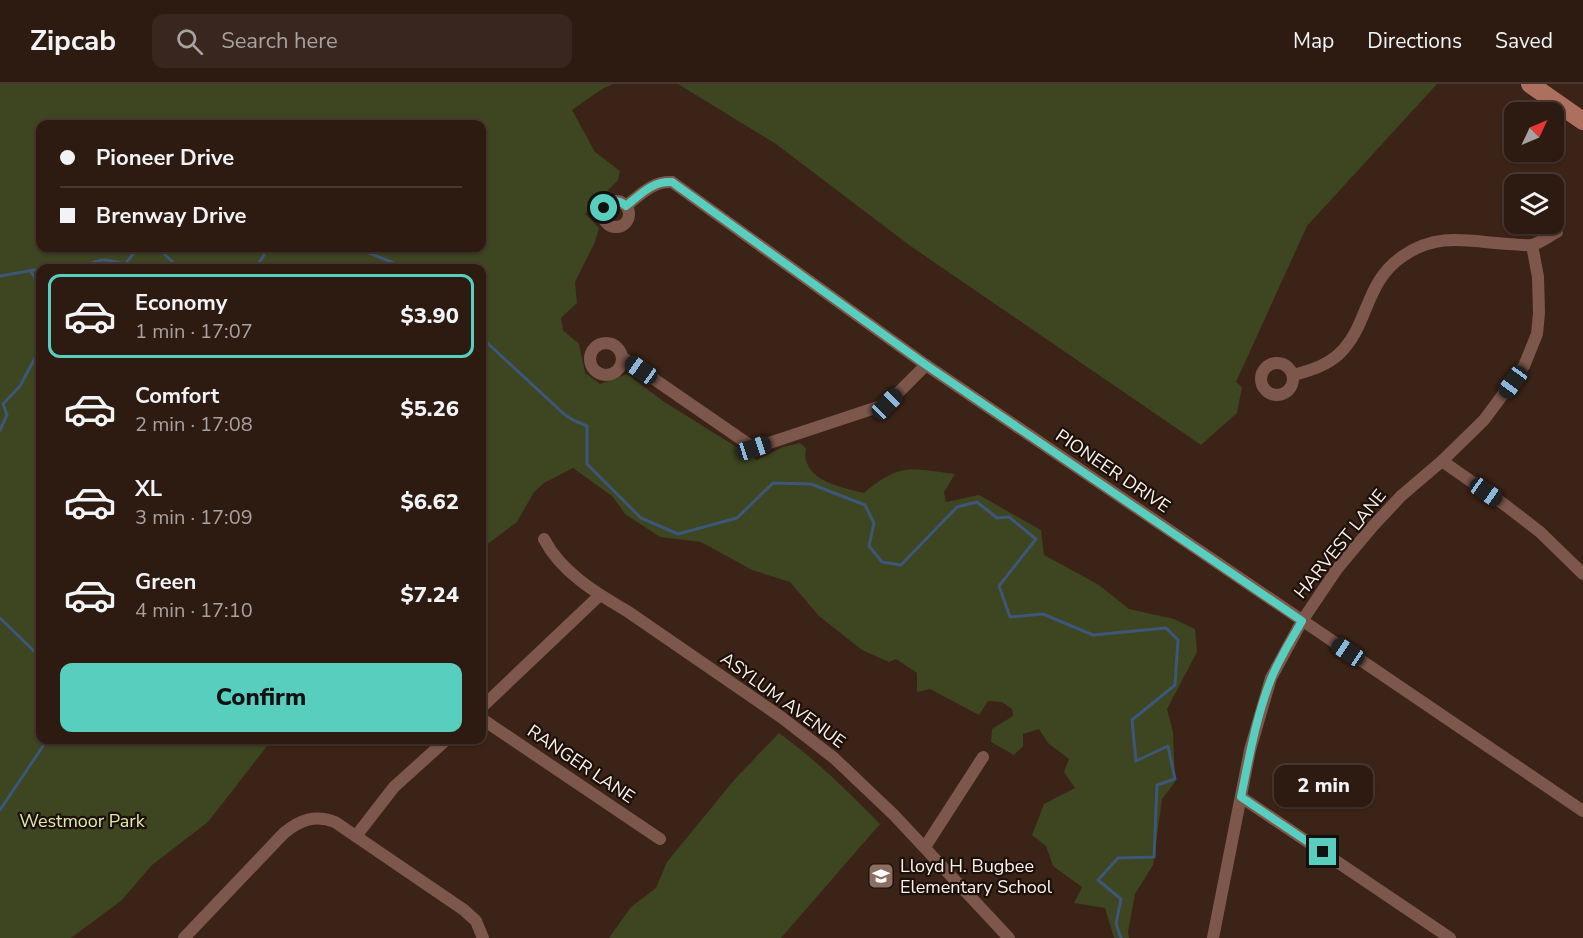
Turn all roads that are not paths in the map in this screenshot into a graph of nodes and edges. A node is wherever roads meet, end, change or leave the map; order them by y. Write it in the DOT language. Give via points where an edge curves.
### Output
graph roads {
  1 [pos="1530,84"];
  2 [pos="1583,121"];
  3 [pos="626,206"];
  4 [pos="1553,234"];
  5 [pos="1532,245"];
  6 [pos="622,357"];
  7 [pos="926,365"];
  8 [pos="1294,375"];
  9 [pos="1442,461"];
  10 [pos="544,539"];
  11 [pos="1583,574"];
  12 [pos="600,595"];
  13 [pos="1302,621"];
  14 [pos="486,703"];
  15 [pos="486,722"];
  16 [pos="442,744"];
  17 [pos="982,757"];
  18 [pos="1241,797"];
  19 [pos="1583,811"];
  20 [pos="356,836"];
  21 [pos="660,839"];
  22 [pos="925,847"];
  23 [pos="184,938"];
  24 [pos="483,938"];
  25 [pos="1009,938"];
  26 [pos="1214,938"];
  27 [pos="1450,938"];
  1 -- 2 [label="street"];
  3 -- 7 [label="street, PIONEER DRIVE" via="655,184 672,182"];
  4 -- 5 [label="street"];
  5 -- 8 [label="street" via="1447,239 1416,248 1379,279 1346,346 1320,366"];
  5 -- 9 [label="street, HARVEST LANE" via="1539,313 1534,345 1524,366 1484,420"];
  6 -- 7 [label="street" via="754,448 887,404"];
  7 -- 13 [label="street, PIONEER DRIVE"];
  9 -- 11 [label="street" via="1540,532"];
  9 -- 13 [label="street, HARVEST LANE" via="1373,526 1337,569"];
  10 -- 12 [label="street, ASYLUM AVENUE" via="560,563"];
  12 -- 14 [label="street"];
  12 -- 22 [label="street, ASYLUM AVENUE" via="807,736"];
  13 -- 18 [label="street, HARVEST LANE" via="1271,678"];
  13 -- 19 [label="street, PIONEER DRIVE"];
  15 -- 21 [label="street, RANGER LANE"];
  16 -- 20 [label="street" via="394,787"];
  17 -- 22 [label="street"];
  18 -- 26 [label="street, HARVEST LANE"];
  18 -- 27 [label="street"];
  20 -- 23 [label="street" via="329,820 298,822"];
  20 -- 24 [label="street" via="470,915"];
  22 -- 25 [label="street, ASYLUM AVENUE"];
}
